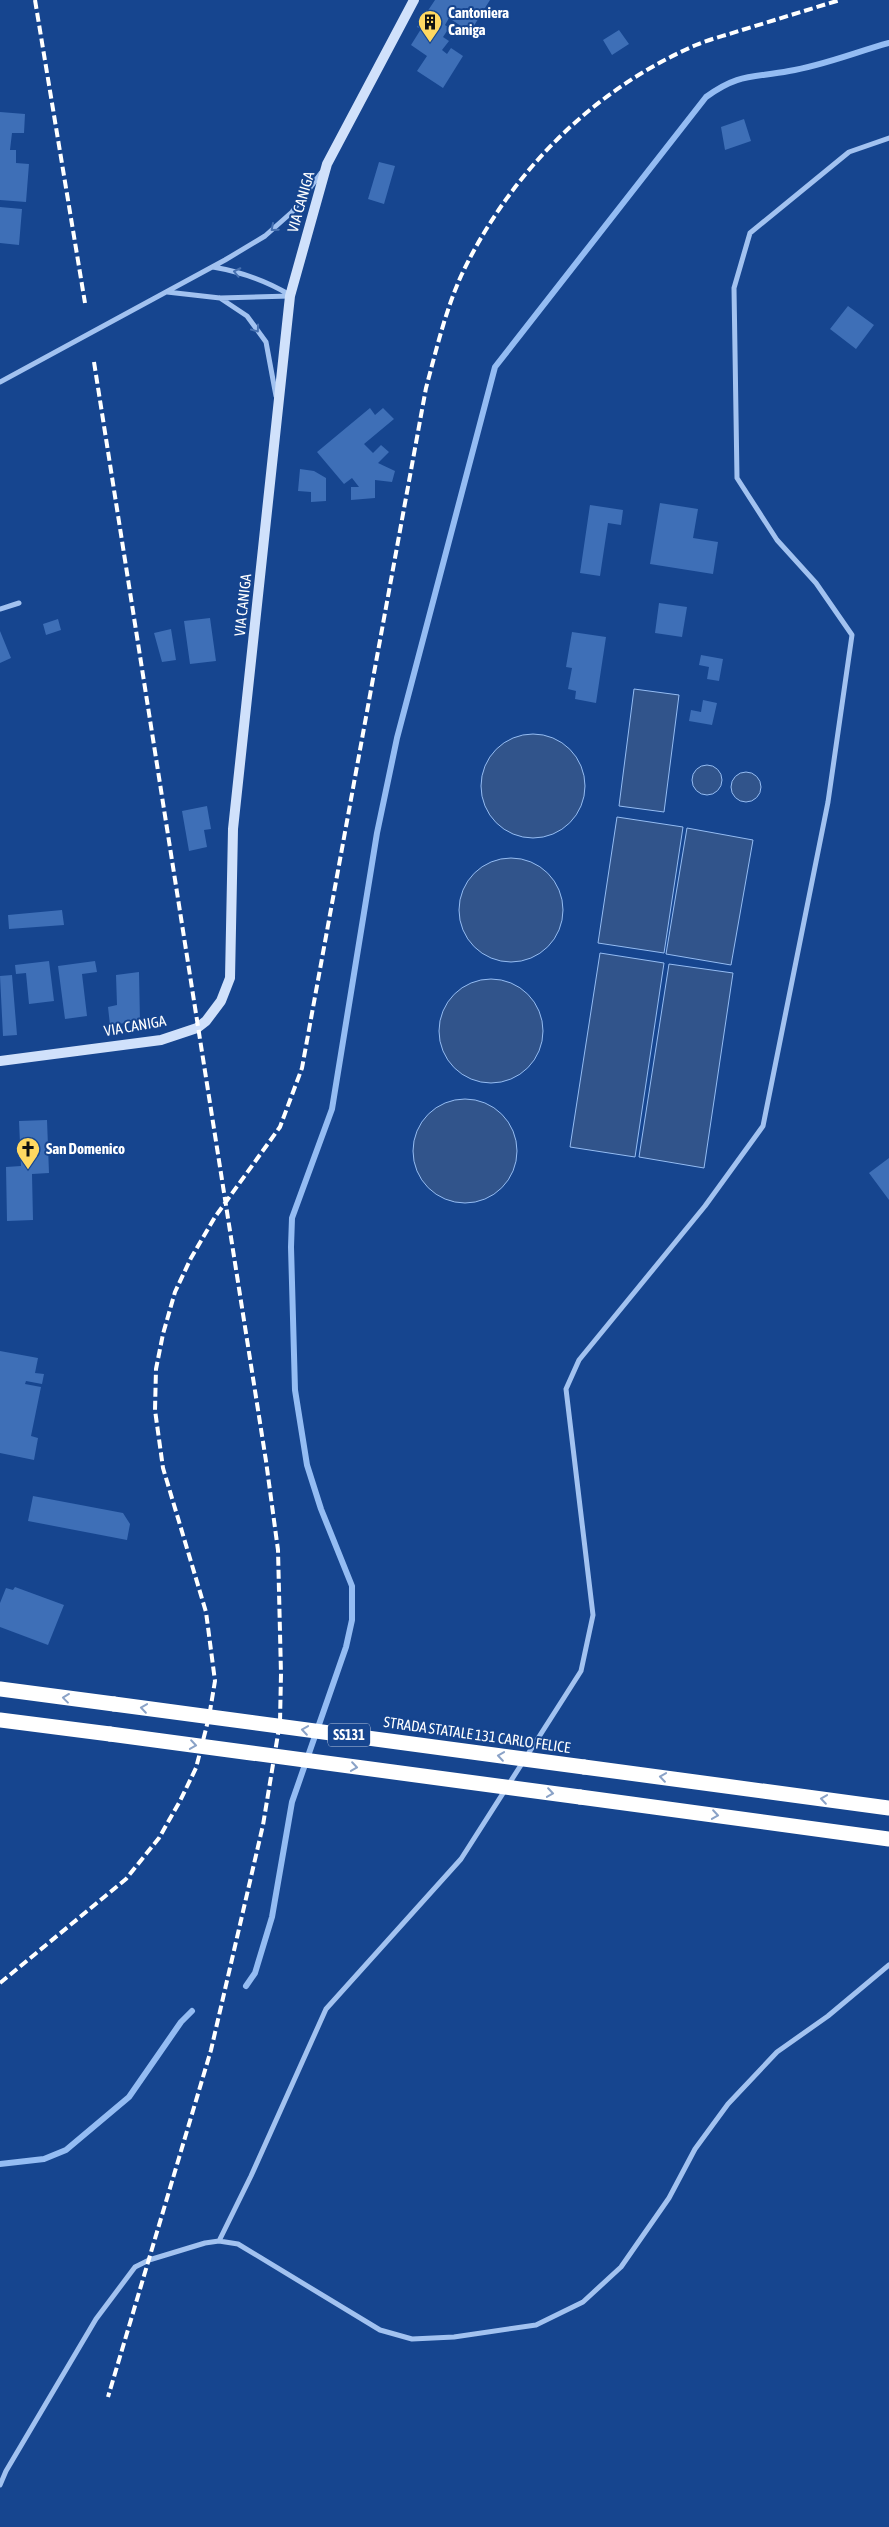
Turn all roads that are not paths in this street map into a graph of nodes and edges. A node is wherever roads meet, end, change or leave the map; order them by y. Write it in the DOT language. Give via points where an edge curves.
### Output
graph roads {
  1 [pos="414,0"];
  2 [pos="889,138"];
  3 [pos="328,164"];
  4 [pos="213,267"];
  5 [pos="167,292"];
  6 [pos="290,296"];
  7 [pos="220,298"];
  8 [pos="0,382"];
  9 [pos="279,411"];
  10 [pos="19,602"];
  11 [pos="0,609"];
  12 [pos="0,1061"];
  13 [pos="0,1689"];
  14 [pos="0,1720"];
  15 [pos="889,1808"];
  16 [pos="889,1839"];
  17 [pos="889,1965"];
  18 [pos="219,2241"];
  19 [pos="0,2485"];
  1 -- 3 [label="street, VIA CANIGA"];
  2 -- 18 [label="street" via="849,152 750,233 734,288 737,478 777,540 816,583 852,635 828,802 763,1126 705,1206 579,1360 566,1389 593,1615 581,1671 461,1860 326,2009"];
  3 -- 4 [label="street, one-way" via="292,212 264,236"];
  3 -- 6 [label="street, VIA CANIGA"];
  4 -- 5 [label="street"];
  6 -- 4 [label="street, one-way" via="268,282"];
  5 -- 7 [label="street"];
  5 -- 8 [label="street"];
  6 -- 7 [label="street"];
  6 -- 9 [label="street, VIA CANIGA"];
  7 -- 9 [label="street, one-way" via="246,316 266,342"];
  9 -- 12 [label="street, VIA CANIGA" via="233,829 230,978 220,1001 197,1028 161,1040"];
  10 -- 11 [label="street"];
  15 -- 13 [label="highway, STRADA STATALE 131 CARLO FELICE / SS131, one-way, bridge"];
  14 -- 16 [label="highway, SS131, one-way, bridge"];
  17 -- 18 [label="street" via="828,2016 777,2052 728,2104 695,2149 669,2198 621,2267 583,2302 536,2325 454,2337 412,2339 380,2330 238,2244"];
  18 -- 19 [label="street" via="158,2257 135,2267 96,2318"];
}
